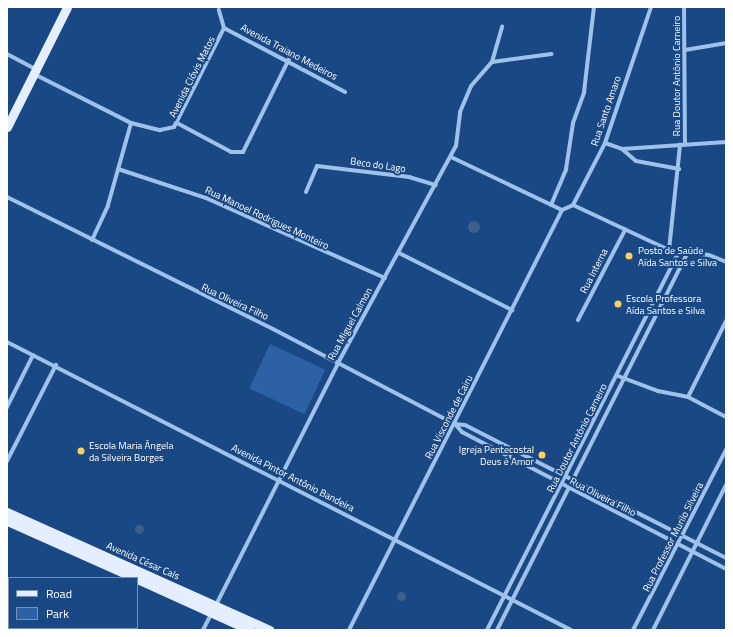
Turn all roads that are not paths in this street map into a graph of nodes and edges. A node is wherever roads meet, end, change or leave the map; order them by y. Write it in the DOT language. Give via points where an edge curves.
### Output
graph roads {
  1 [pos="67,7"];
  2 [pos="594,7"];
  3 [pos="651,7"];
  4 [pos="684,7"];
  5 [pos="219,10"];
  6 [pos="502,26"];
  7 [pos="224,28"];
  8 [pos="726,43"];
  9 [pos="685,50"];
  10 [pos="7,54"];
  11 [pos="551,54"];
  12 [pos="289,59"];
  13 [pos="492,62"];
  14 [pos="35,72"];
  15 [pos="345,92"];
  16 [pos="131,123"];
  17 [pos="178,123"];
  18 [pos="7,127"];
  19 [pos="726,142"];
  20 [pos="605,143"];
  21 [pos="685,144"];
  22 [pos="680,145"];
  23 [pos="622,149"];
  24 [pos="451,157"];
  25 [pos="118,169"];
  26 [pos="679,169"];
  27 [pos="436,185"];
  28 [pos="306,192"];
  29 [pos="7,197"];
  30 [pos="551,205"];
  31 [pos="573,205"];
  32 [pos="562,210"];
  33 [pos="625,230"];
  34 [pos="92,240"];
  35 [pos="669,250"];
  36 [pos="679,252"];
  37 [pos="688,252"];
  38 [pos="399,253"];
  39 [pos="726,262"];
  40 [pos="385,278"];
  41 [pos="512,310"];
  42 [pos="578,320"];
  43 [pos="726,321"];
  44 [pos="7,342"];
  45 [pos="33,355"];
  46 [pos="338,363"];
  47 [pos="56,365"];
  48 [pos="618,376"];
  49 [pos="627,378"];
  50 [pos="610,391"];
  51 [pos="618,395"];
  52 [pos="688,397"];
  53 [pos="7,407"];
  54 [pos="726,417"];
  55 [pos="594,421"];
  56 [pos="455,424"];
  57 [pos="602,425"];
  58 [pos="515,450"];
  59 [pos="726,450"];
  60 [pos="511,458"];
  61 [pos="7,461"];
  62 [pos="542,464"];
  63 [pos="538,472"];
  64 [pos="566,476"];
  65 [pos="278,480"];
  66 [pos="574,480"];
  67 [pos="562,484"];
  68 [pos="726,485"];
  69 [pos="570,488"];
  70 [pos="7,512"];
  71 [pos="7,520"];
  72 [pos="682,535"];
  73 [pos="396,538"];
  74 [pos="697,543"];
  75 [pos="677,544"];
  76 [pos="692,552"];
  77 [pos="726,558"];
  78 [pos="726,569"];
  79 [pos="134,577"];
  80 [pos="138,579"];
  81 [pos="506,595"];
  82 [pos="513,598"];
  83 [pos="213,609"];
  84 [pos="203,630"];
  85 [pos="250,630"];
  86 [pos="270,630"];
  87 [pos="349,630"];
  88 [pos="487,630"];
  89 [pos="497,630"];
  90 [pos="571,630"];
  91 [pos="633,630"];
  92 [pos="653,630"];
  1 -- 14 [label="main road"];
  2 -- 30 [label="street" via="584,92 573,123 566,169"];
  3 -- 20 [label="street, Rua Santo Amaro"];
  4 -- 9 [label="street, Rua Doutor Antônio Carneiro"];
  5 -- 7 [label="street, Avenida Clóvis Matos"];
  6 -- 13 [label="street, Rua Miguel Calmon"];
  7 -- 12 [label="street, Avenida Traiano Medeiros"];
  7 -- 17 [label="street, Avenida Clóvis Matos"];
  8 -- 9 [label="street"];
  9 -- 21 [label="street, Rua Doutor Antônio Carneiro"];
  10 -- 14 [label="street"];
  11 -- 13 [label="street"];
  12 -- 15 [label="street, Avenida Traiano Medeiros"];
  12 -- 17 [label="street" via="243,152 231,152"];
  13 -- 24 [label="street, Rua Miguel Calmon" via="469,90 460,112 456,146"];
  14 -- 16 [label="street"];
  14 -- 18 [label="main road"];
  16 -- 17 [label="street, Avenida Clóvis Matos" via="160,130"];
  16 -- 25 [label="street"];
  19 -- 21 [label="street"];
  20 -- 23 [label="street"];
  20 -- 31 [label="street, Rua Santo Amaro"];
  21 -- 22 [label="street"];
  22 -- 23 [label="street"];
  22 -- 26 [label="street, Rua Doutor Antônio Carneiro"];
  23 -- 26 [label="street" via="636,161"];
  24 -- 27 [label="street, Rua Miguel Calmon"];
  24 -- 30 [label="street"];
  25 -- 34 [label="street" via="108,205"];
  25 -- 40 [label="street, Rua Manoel Rodrigues Monteiro" via="206,198"];
  26 -- 35 [label="street, Rua Doutor Antônio Carneiro"];
  27 -- 28 [label="street, Beco do Lago" via="409,177 317,166"];
  27 -- 38 [label="street, Rua Miguel Calmon"];
  29 -- 34 [label="street, Rua Oliveira Filho"];
  30 -- 32 [label="street"];
  31 -- 32 [label="street"];
  31 -- 33 [label="street"];
  32 -- 41 [label="street, Rua Visconde de Cairu"];
  33 -- 35 [label="street"];
  33 -- 42 [label="street, Rua Interna"];
  34 -- 46 [label="street, Rua Oliveira Filho"];
  35 -- 36 [label="street"];
  36 -- 37 [label="street"];
  36 -- 48 [label="street, Rua Doutor Antônio Carneiro"];
  37 -- 39 [label="street"];
  37 -- 49 [label="street, Rua Doutor Antônio Carneiro"];
  38 -- 40 [label="street, Rua Miguel Calmon"];
  38 -- 41 [label="street"];
  40 -- 46 [label="street, Rua Miguel Calmon"];
  41 -- 56 [label="street, Rua Visconde de Cairu"];
  43 -- 52 [label="street"];
  44 -- 45 [label="street, Avenida Pintor Antônio Bandeira"];
  45 -- 47 [label="street, Avenida Pintor Antônio Bandeira"];
  45 -- 53 [label="street"];
  46 -- 56 [label="street, Rua Oliveira Filho"];
  46 -- 65 [label="street, Rua Miguel Calmon"];
  47 -- 61 [label="street"];
  47 -- 65 [label="street, Avenida Pintor Antônio Bandeira"];
  48 -- 49 [label="street"];
  48 -- 50 [label="street, Rua Doutor Antônio Carneiro"];
  49 -- 51 [label="street, Rua Doutor Antônio Carneiro"];
  49 -- 52 [label="street" via="658,391"];
  50 -- 51 [label="street"];
  50 -- 55 [label="street, Rua Doutor Antônio Carneiro"];
  51 -- 57 [label="street, Rua Doutor Antônio Carneiro"];
  52 -- 54 [label="street"];
  55 -- 57 [label="street"];
  55 -- 64 [label="street, Rua Doutor Antônio Carneiro"];
  56 -- 58 [label="street, Rua Oliveira Filho" via="465,425"];
  56 -- 60 [label="street, Rua Oliveira Filho" via="462,432"];
  56 -- 73 [label="street, Rua Visconde de Cairu"];
  57 -- 66 [label="street, Rua Doutor Antônio Carneiro"];
  58 -- 60 [label="street"];
  58 -- 62 [label="street, Rua Oliveira Filho"];
  59 -- 72 [label="street, Rua Professor Murilo Silveira"];
  60 -- 63 [label="street, Rua Oliveira Filho"];
  62 -- 63 [label="street"];
  62 -- 64 [label="street, Rua Oliveira Filho"];
  63 -- 67 [label="street, Rua Oliveira Filho"];
  64 -- 66 [label="street, Rua Oliveira Filho"];
  64 -- 67 [label="street, Rua Doutor Antônio Carneiro"];
  65 -- 73 [label="street, Avenida Pintor Antônio Bandeira"];
  65 -- 83 [label="street, Rua Miguel Calmon"];
  66 -- 69 [label="street, Rua Doutor Antônio Carneiro"];
  66 -- 72 [label="street, Rua Oliveira Filho"];
  67 -- 69 [label="street, Rua Oliveira Filho"];
  67 -- 81 [label="street, Rua Doutor Antônio Carneiro"];
  68 -- 74 [label="street"];
  69 -- 75 [label="street, Rua Oliveira Filho"];
  69 -- 82 [label="street, Rua Doutor Antônio Carneiro"];
  70 -- 83 [label="main road, Avenida César Cals"];
  71 -- 79 [label="main road, Avenida César Cals"];
  72 -- 74 [label="street, Rua Oliveira Filho"];
  72 -- 75 [label="street, Rua Professor Murilo Silveira"];
  73 -- 81 [label="street, Avenida Pintor Antônio Bandeira"];
  73 -- 87 [label="street, Rua Visconde de Cairu"];
  74 -- 76 [label="street"];
  74 -- 77 [label="street, Rua Oliveira Filho"];
  75 -- 76 [label="street, Rua Oliveira Filho"];
  75 -- 91 [label="street, Rua Professor Murilo Silveira"];
  76 -- 78 [label="street, Rua Oliveira Filho"];
  76 -- 92 [label="street"];
  80 -- 83 [label="main road, Avenida César Cals"];
  81 -- 82 [label="street, Avenida Pintor Antônio Bandeira"];
  81 -- 88 [label="street, Rua Doutor Antônio Carneiro"];
  82 -- 89 [label="street, Rua Doutor Antônio Carneiro"];
  82 -- 90 [label="street, Avenida Pintor Antônio Bandeira"];
  83 -- 84 [label="street, Rua Miguel Calmon"];
  83 -- 85 [label="main road, Avenida César Cals"];
  83 -- 86 [label="main road, Avenida César Cals"];
}
